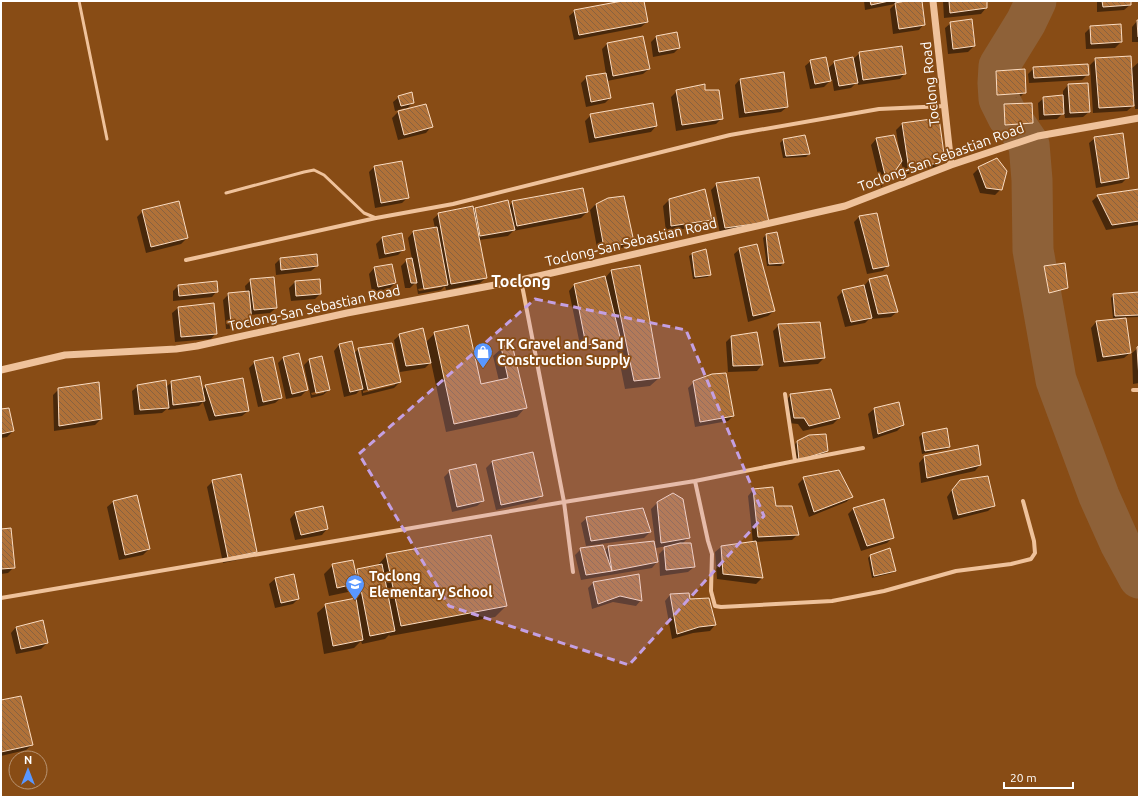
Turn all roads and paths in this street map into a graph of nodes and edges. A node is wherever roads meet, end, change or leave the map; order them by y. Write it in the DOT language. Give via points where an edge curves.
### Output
graph roads {
  1 [pos="79,1"];
  2 [pos="934,1"];
  3 [pos="945,106"];
  4 [pos="1139,118"];
  5 [pos="107,139"];
  6 [pos="951,165"];
  7 [pos="226,192"];
  8 [pos="376,218"];
  9 [pos="186,260"];
  10 [pos="521,280"];
  11 [pos="1,370"];
  12 [pos="1134,390"];
  13 [pos="1139,390"];
  14 [pos="785,394"];
  15 [pos="863,448"];
  16 [pos="794,461"];
  17 [pos="694,481"];
  18 [pos="1023,501"];
  19 [pos="564,502"];
  20 [pos="573,572"];
  21 [pos="1,598"];
  1 -- 5 [label="lane"];
  2 -- 3 [label="street, Toclong Road"];
  3 -- 6 [label="street, Toclong Road"];
  3 -- 8 [label="street" via="879,109 730,135 453,204"];
  4 -- 6 [label="street, Toclong-San Sebastian Road" via="1038,136"];
  6 -- 10 [label="street, Toclong-San Sebastian Road" via="845,206"];
  7 -- 8 [label="lane" via="314,170 324,175 364,213"];
  8 -- 9 [label="street"];
  10 -- 11 [label="street, Toclong-San Sebastian Road" via="347,313 204,345 65,355"];
  10 -- 19 [label="street"];
  12 -- 13 [label="street"];
  14 -- 16 [label="street"];
  15 -- 16 [label="street"];
  16 -- 17 [label="street"];
  17 -- 18 [label="street" via="712,554 711,591 715,606 720,607 832,601 884,591 956,571 1030,559 1035,553 1034,541"];
  17 -- 19 [label="street"];
  19 -- 20 [label="street"];
  19 -- 21 [label="street"];
}
